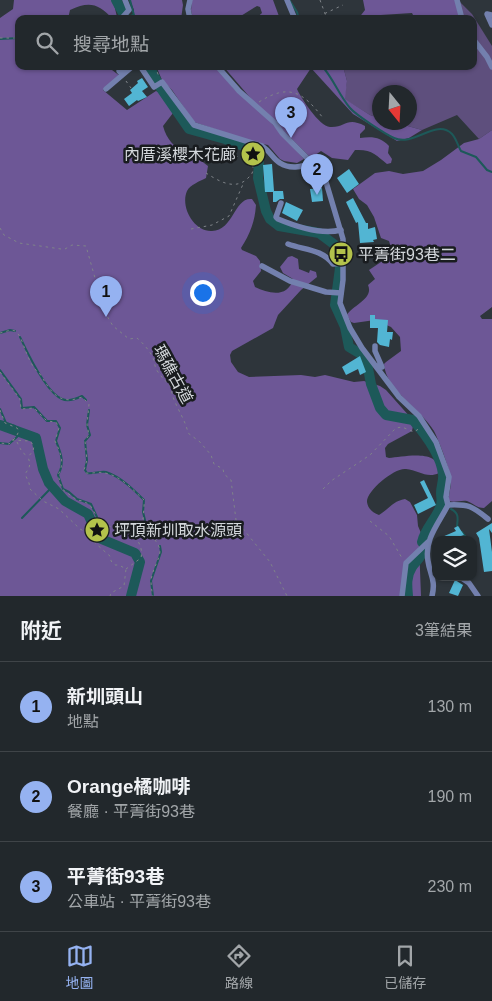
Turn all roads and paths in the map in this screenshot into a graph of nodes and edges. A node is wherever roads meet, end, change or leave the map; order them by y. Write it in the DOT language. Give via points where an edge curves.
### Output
graph roads {
  1 [pos="125,0"];
  2 [pos="190,0"];
  3 [pos="287,0"];
  4 [pos="320,0"];
  5 [pos="457,0"];
  6 [pos="343,5"];
  7 [pos="325,13"];
  8 [pos="124,15"];
  9 [pos="189,15"];
  10 [pos="293,15"];
  11 [pos="321,15"];
  12 [pos="461,15"];
  13 [pos="492,15"];
  14 [pos="492,25"];
  15 [pos="0,38"];
  16 [pos="15,38"];
  17 [pos="477,44"];
  18 [pos="492,67"];
  19 [pos="129,70"];
  20 [pos="143,70"];
  21 [pos="156,70"];
  22 [pos="221,70"];
  23 [pos="122,76"];
  24 [pos="159,84"];
  25 [pos="131,88"];
  26 [pos="106,89"];
  27 [pos="254,104"];
  28 [pos="323,118"];
  29 [pos="229,159"];
  30 [pos="310,162"];
  31 [pos="206,172"];
  32 [pos="244,182"];
  33 [pos="281,203"];
  34 [pos="0,228"];
  35 [pos="191,229"];
  36 [pos="342,230"];
  37 [pos="289,246"];
  38 [pos="344,263"];
  39 [pos="262,266"];
  40 [pos="337,292"];
  41 [pos="0,333"];
  42 [pos="375,346"];
  43 [pos="377,366"];
  44 [pos="0,372"];
  45 [pos="0,410"];
  46 [pos="418,429"];
  47 [pos="14,441"];
  48 [pos="0,442"];
  49 [pos="28,456"];
  50 [pos="323,489"];
  51 [pos="448,505"];
  52 [pos="144,518"];
  53 [pos="488,519"];
  54 [pos="370,522"];
  55 [pos="97,529"];
  56 [pos="132,530"];
  57 [pos="91,535"];
  58 [pos="428,542"];
  59 [pos="406,563"];
  60 [pos="126,569"];
  61 [pos="432,570"];
  62 [pos="435,581"];
  63 [pos="466,581"];
  64 [pos="110,596"];
  65 [pos="152,596"];
  66 [pos="288,596"];
  67 [pos="402,596"];
  68 [pos="432,596"];
  69 [pos="478,596"];
  1 -- 8 [label="street" via="129,10"];
  2 -- 9 [label="street"];
  3 -- 10 [label="street"];
  4 -- 7 [label="path"];
  5 -- 12 [label="street"];
  6 -- 7 [label="path"];
  7 -- 11 [label="path"];
  13 -- 14 [label="street" via="487,14"];
  15 -- 16 [label="path"];
  17 -- 18 [label="street"];
  19 -- 23 [label="street"];
  20 -- 24 [label="street" via="154,87"];
  21 -- 24 [label="path"];
  22 -- 27 [label="street"];
  23 -- 25 [label="path"];
  23 -- 26 [label="street"];
  24 -- 30 [label="street" via="194,126 262,146 279,163 296,167"];
  27 -- 28 [label="path" via="270,95 290,92 305,97"];
  27 -- 30 [label="street"];
  29 -- 32 [label="path" via="250,153 252,175"];
  30 -- 36 [label="street" via="326,182"];
  31 -- 32 [label="path" via="220,182"];
  32 -- 35 [label="path" via="229,216 212,225"];
  33 -- 36 [label="street" via="278,219 323,232"];
  34 -- 66 [label="path, 瑪礁古道" via="4,235 19,243 66,249 72,245 86,246 95,278 105,297 107,316 113,326 129,339 137,338 143,343 158,373 171,387 188,433 200,442 214,464 223,469 231,480 236,520 270,562"];
  36 -- 38 [label="street"];
  37 -- 38 [label="street" via="318,252 333,264"];
  38 -- 40 [label="street"];
  39 -- 40 [label="street" via="290,280 326,292"];
  40 -- 43 [label="street" via="350,328"];
  41 -- 52 [label="path" via="10,330 20,337 44,383 62,400 82,397 86,400 89,404 89,435 85,441 84,470 93,474 104,472 131,488 144,500"];
  42 -- 43 [label="street" via="382,367"];
  43 -- 51 [label="street" via="399,397 419,416 436,442 449,477"];
  44 -- 55 [label="path" via="20,399 21,409 34,408 47,421 56,422 59,428 55,441 62,462 58,475 62,489 90,505 97,517"];
  45 -- 47 [label="path" via="5,423 19,431"];
  46 -- 50 [label="path" via="414,432 396,428 370,455"];
  47 -- 48 [label="path" via="8,444"];
  47 -- 49 [label="path"];
  47 -- 49 [label="path" via="30,441 34,446"];
  49 -- 57 [label="path" via="31,464 25,474 30,489"];
  51 -- 53 [label="street" via="465,504"];
  51 -- 58 [label="street"];
  52 -- 56 [label="path"];
  52 -- 65 [label="path" via="160,552 151,581"];
  54 -- 59 [label="path" via="389,536"];
  55 -- 56 [label="path" via="102,524"];
  55 -- 57 [label="path"];
  56 -- 60 [label="path" via="140,542 142,553 141,558"];
  57 -- 60 [label="path" via="115,565"];
  58 -- 59 [label="street"];
  58 -- 61 [label="street" via="427,559"];
  59 -- 67 [label="street"];
  60 -- 64 [label="path" via="124,586"];
  62 -- 68 [label="street"];
  63 -- 69 [label="street"];
}
